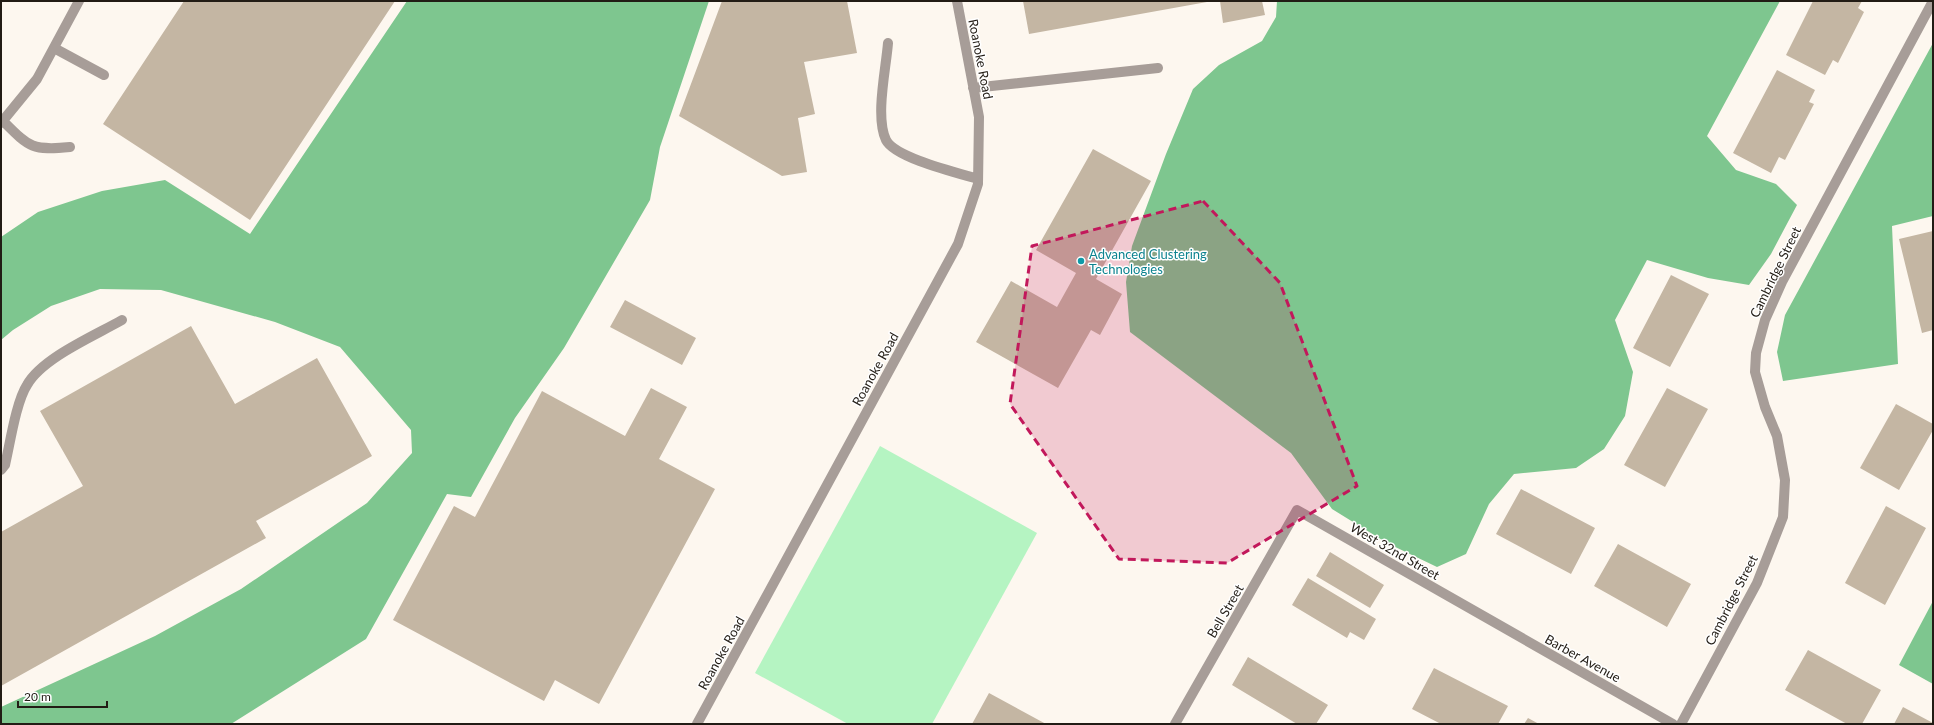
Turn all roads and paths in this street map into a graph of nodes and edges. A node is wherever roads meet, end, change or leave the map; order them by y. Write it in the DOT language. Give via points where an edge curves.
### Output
graph roads {
  1 [pos="79,1"];
  2 [pos="957,1"];
  3 [pos="1933,1"];
  4 [pos="888,43"];
  5 [pos="54,48"];
  6 [pos="1158,68"];
  7 [pos="104,75"];
  8 [pos="973,88"];
  9 [pos="2,122"];
  10 [pos="70,147"];
  11 [pos="978,179"];
  12 [pos="122,320"];
  13 [pos="1,470"];
  14 [pos="1297,510"];
  15 [pos="1479,614"];
  16 [pos="697,724"];
  17 [pos="1175,724"];
  18 [pos="1673,724"];
  19 [pos="1681,724"];
  1 -- 5 [label="street"];
  2 -- 8 [label="street, Roanoke Road"];
  3 -- 19 [label="street, Cambridge Street" via="1782,282 1765,320 1756,353 1756,372 1765,407 1777,436 1785,480 1783,517 1757,583"];
  4 -- 11 [label="street" via="880,118 887,141 911,158"];
  5 -- 7 [label="street"];
  5 -- 9 [label="street" via="37,79"];
  6 -- 8 [label="street"];
  8 -- 11 [label="street, Roanoke Road" via="979,117"];
  9 -- 10 [label="street" via="25,142 45,150"];
  11 -- 16 [label="street, Roanoke Road" via="958,244"];
  12 -- 13 [label="street" via="43,365 26,385 5,465"];
  14 -- 15 [label="street, West 32nd Street"];
  14 -- 17 [label="street, Bell Street"];
  15 -- 18 [label="street, Barber Avenue"];
}
